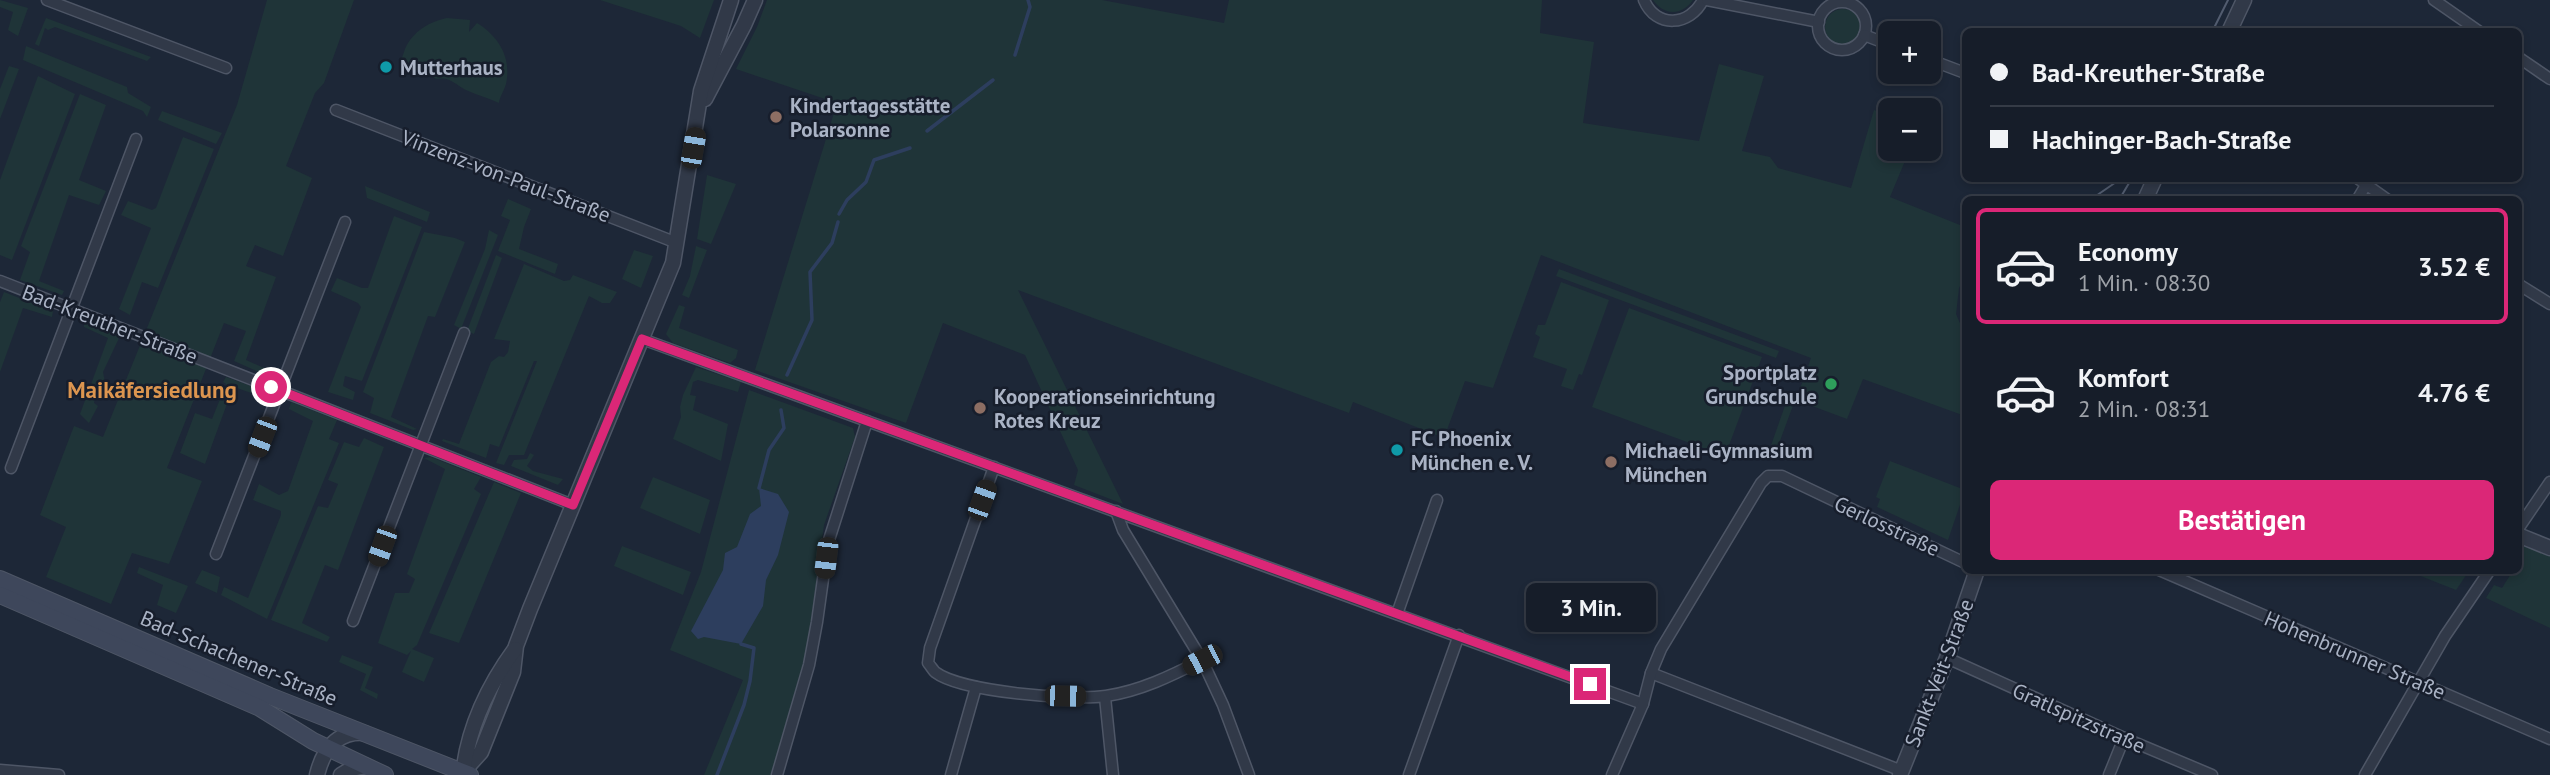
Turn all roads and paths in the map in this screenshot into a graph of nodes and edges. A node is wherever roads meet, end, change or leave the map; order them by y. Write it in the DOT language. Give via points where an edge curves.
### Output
graph roads {
  1 [pos="47,0"];
  2 [pos="731,0"];
  3 [pos="755,0"];
  4 [pos="1644,0"];
  5 [pos="1705,0"];
  6 [pos="2245,0"];
  7 [pos="2434,0"];
  8 [pos="1819,22"];
  9 [pos="2231,28"];
  10 [pos="2474,28"];
  11 [pos="1864,35"];
  12 [pos="1878,40"];
  13 [pos="2522,61"];
  14 [pos="1941,64"];
  15 [pos="226,68"];
  16 [pos="1962,72"];
  17 [pos="2550,79"];
  18 [pos="336,110"];
  19 [pos="700,110"];
  20 [pos="136,139"];
  21 [pos="2362,182"];
  22 [pos="2382,196"];
  23 [pos="345,222"];
  24 [pos="677,243"];
  25 [pos="0,281"];
  26 [pos="2522,286"];
  27 [pos="2550,304"];
  28 [pos="71,309"];
  29 [pos="464,333"];
  30 [pos="642,339"];
  31 [pos="281,390"];
  32 [pos="867,421"];
  33 [pos="419,445"];
  34 [pos="994,467"];
  35 [pos="11,468"];
  36 [pos="2550,482"];
  37 [pos="1437,500"];
  38 [pos="573,505"];
  39 [pos="1116,511"];
  40 [pos="2522,523"];
  41 [pos="2522,537"];
  42 [pos="2550,548"];
  43 [pos="216,554"];
  44 [pos="1962,562"];
  45 [pos="1976,574"];
  46 [pos="2168,574"];
  47 [pos="2487,574"];
  48 [pos="0,579"];
  49 [pos="0,595"];
  50 [pos="1397,614"];
  51 [pos="353,621"];
  52 [pos="1459,635"];
  53 [pos="1947,658"];
  54 [pos="1202,660"];
  55 [pos="1651,673"];
  56 [pos="2418,682"];
  57 [pos="976,687"];
  58 [pos="1105,696"];
  59 [pos="1643,704"];
  60 [pos="369,734"];
  61 [pos="2124,738"];
  62 [pos="2550,739"];
  63 [pos="327,748"];
  64 [pos="362,764"];
  65 [pos="0,770"];
  66 [pos="1901,773"];
  67 [pos="465,774"];
  68 [pos="59,775"];
  69 [pos="317,775"];
  70 [pos="341,775"];
  71 [pos="384,775"];
  72 [pos="778,775"];
  73 [pos="951,775"];
  74 [pos="1114,775"];
  75 [pos="1250,775"];
  76 [pos="1409,775"];
  77 [pos="1612,775"];
  78 [pos="2109,775"];
  79 [pos="2213,775"];
  80 [pos="2365,775"];
  1 -- 15 [label="street"];
  2 -- 19 [label="street" via="701,91"];
  3 -- 19 [label="street"];
  4 -- 5 [label="street" via="1659,18 1675,22 1692,15"];
  5 -- 8 [label="street"];
  6 -- 9 [label="street"];
  7 -- 10 [label="street"];
  8 -- 11 [label="street" via="1821,37 1839,50 1854,47"];
  8 -- 11 [label="street" via="1826,8 1849,4 1862,12"];
  11 -- 12 [label="street"];
  13 -- 17 [label="street"];
  14 -- 16 [label="street"];
  18 -- 24 [label="street, Vinzenz-von-Paul-Straße"];
  19 -- 24 [label="street"];
  20 -- 28 [label="street"];
  21 -- 22 [label="street"];
  23 -- 31 [label="street"];
  24 -- 30 [label="street"];
  25 -- 28 [label="street, Bad-Kreuther-Straße"];
  26 -- 27 [label="street"];
  28 -- 31 [label="street, Bad-Kreuther-Straße"];
  28 -- 35 [label="street"];
  29 -- 33 [label="street"];
  30 -- 32 [label="street"];
  30 -- 38 [label="street"];
  31 -- 33 [label="street, Bad-Kreuther-Straße"];
  31 -- 43 [label="street"];
  32 -- 34 [label="street"];
  32 -- 72 [label="street" via="828,543 809,665"];
  33 -- 38 [label="street, Bad-Kreuther-Straße"];
  33 -- 51 [label="street"];
  34 -- 39 [label="street"];
  34 -- 57 [label="street" via="930,648 929,663 935,672"];
  36 -- 40 [label="street"];
  37 -- 50 [label="street"];
  38 -- 67 [label="street" via="516,646 513,671 481,752"];
  39 -- 50 [label="street"];
  39 -- 54 [label="street"];
  41 -- 42 [label="street"];
  44 -- 55 [label="street, Gerlosstraße" via="1782,477 1768,476"];
  45 -- 53 [label="street, Sankt-Veit-Straße"];
  46 -- 56 [label="street, Hohenbrunner Straße"];
  47 -- 56 [label="street"];
  48 -- 60 [label="main road, Bad-Schachener-Straße"];
  49 -- 63 [label="main road, Bad-Schachener-Straße" via="260,708"];
  50 -- 52 [label="street"];
  52 -- 59 [label="street"];
  52 -- 76 [label="street"];
  53 -- 61 [label="street, Gratlspitzstraße"];
  53 -- 66 [label="street, Sankt-Veit-Straße"];
  54 -- 58 [label="street" via="1157,683"];
  54 -- 75 [label="street"];
  55 -- 59 [label="street"];
  55 -- 66 [label="street"];
  56 -- 62 [label="street, Hohenbrunner Straße"];
  56 -- 80 [label="street"];
  57 -- 58 [label="street" via="1032,696"];
  57 -- 73 [label="street"];
  58 -- 74 [label="street"];
  59 -- 77 [label="street"];
  60 -- 63 [label="street" via="351,732"];
  60 -- 64 [label="main road" via="353,740 351,746"];
  60 -- 67 [label="main road, Bad-Schachener-Straße"];
  61 -- 78 [label="street"];
  61 -- 79 [label="street, Gratlspitzstraße"];
  63 -- 64 [label="main road, Bad-Schachener-Straße"];
  63 -- 69 [label="street"];
  64 -- 70 [label="street"];
  64 -- 71 [label="main road, Bad-Schachener-Straße"];
  65 -- 68 [label="street"];
}
